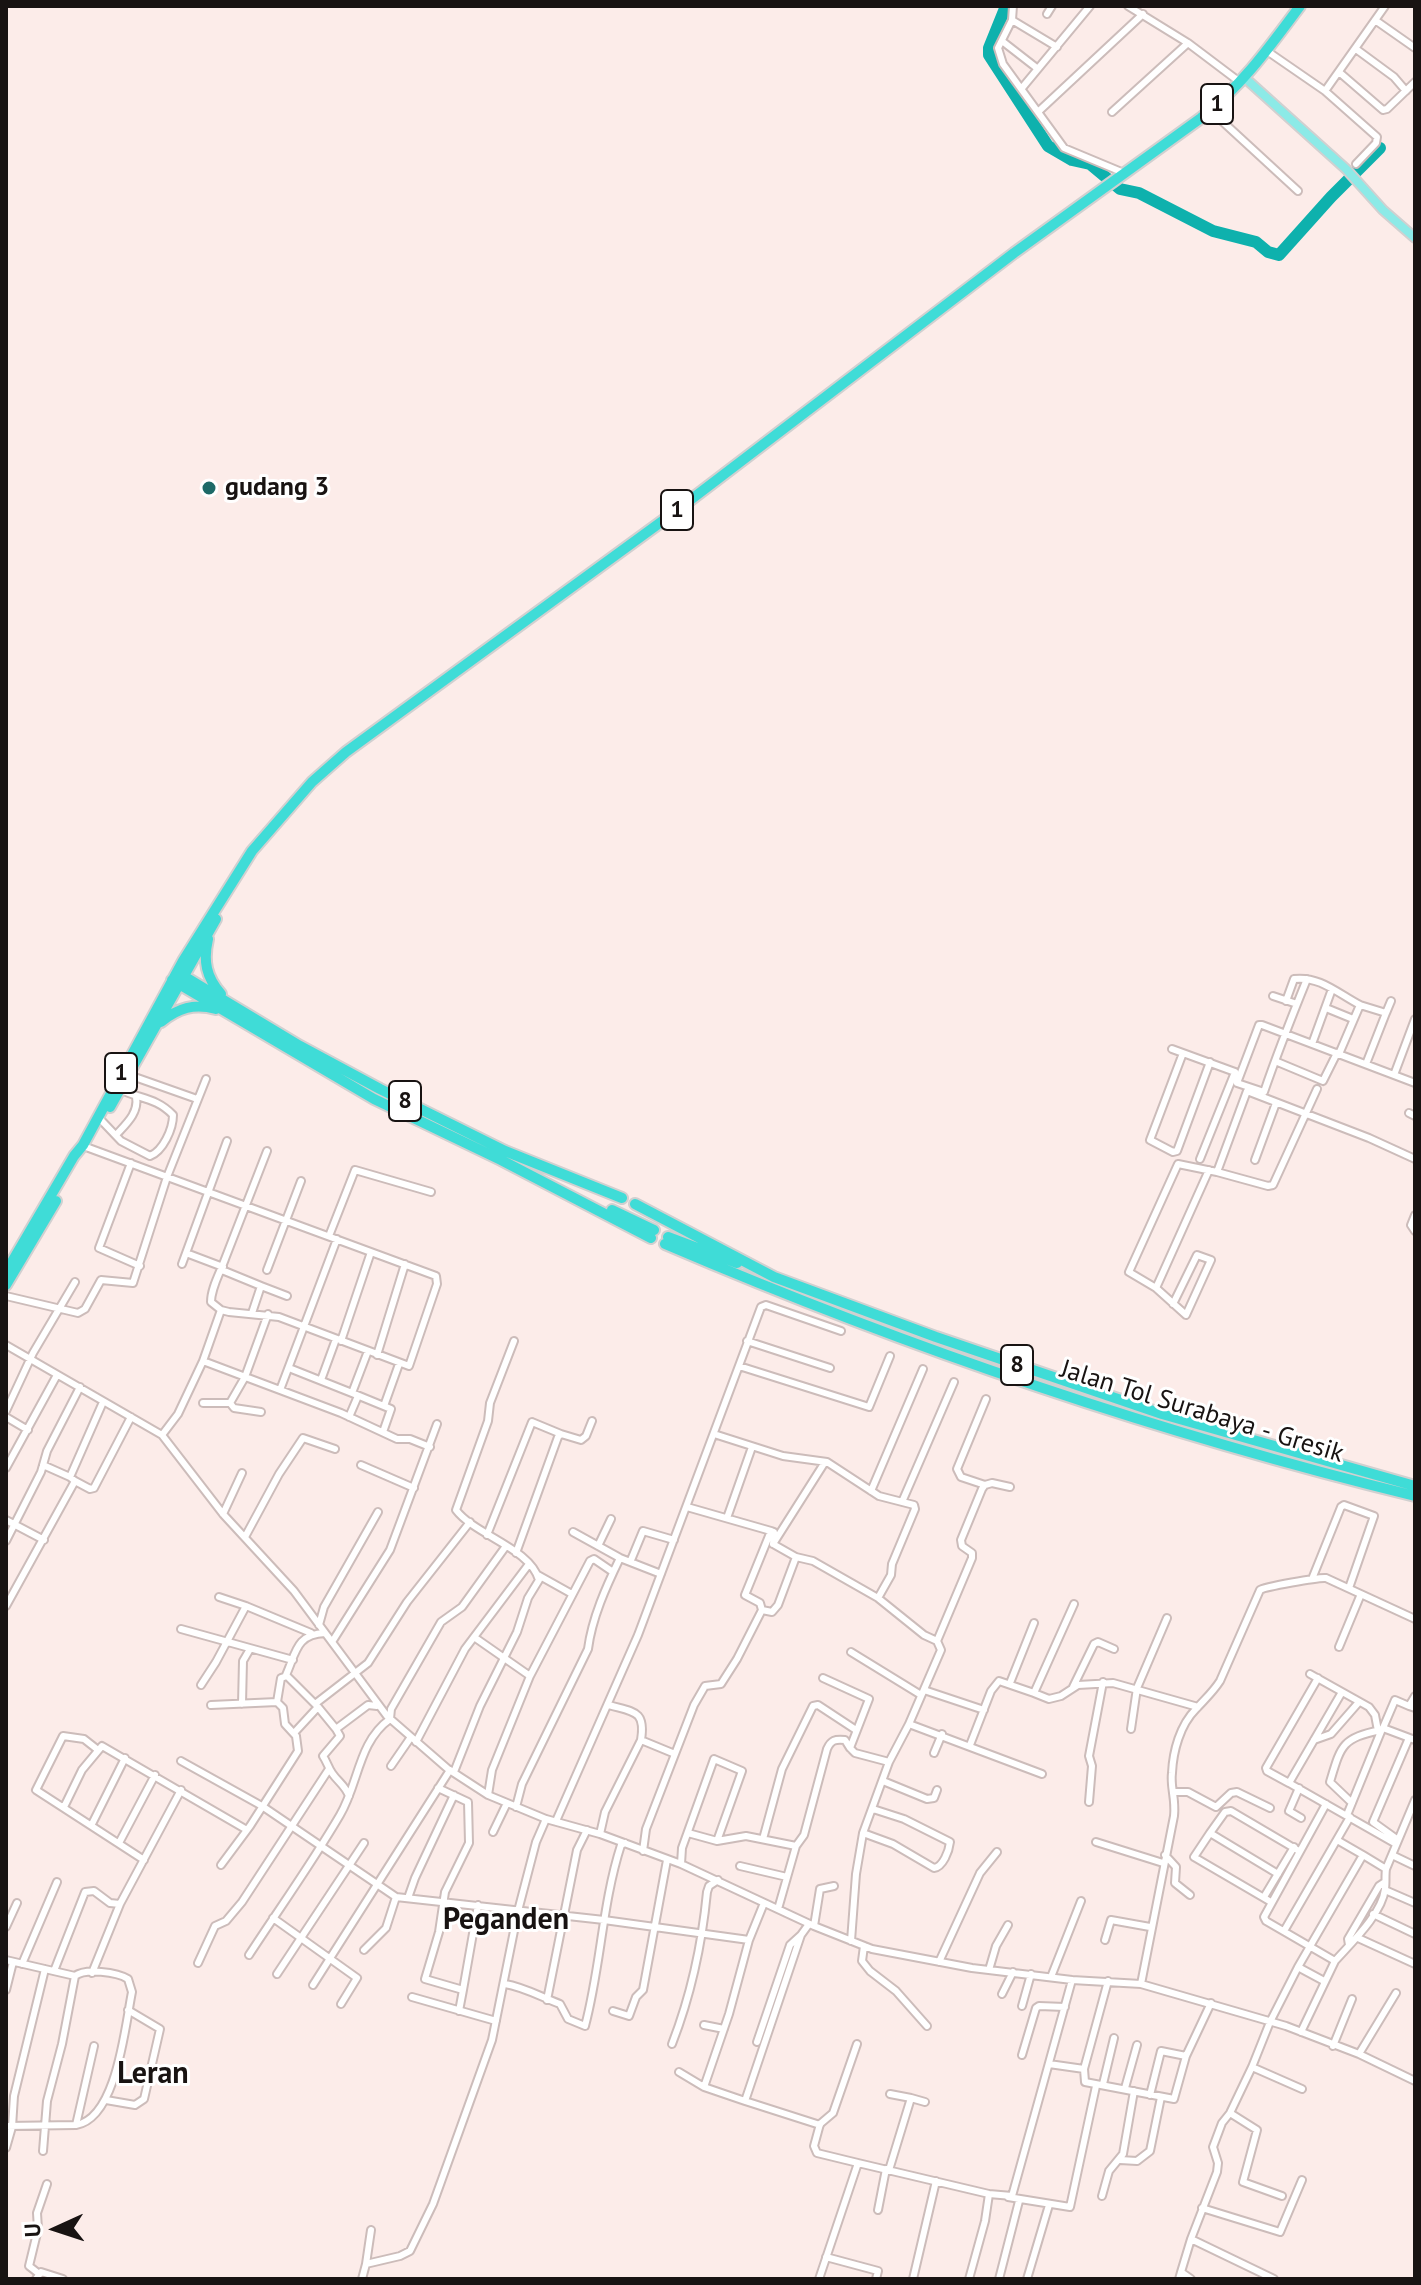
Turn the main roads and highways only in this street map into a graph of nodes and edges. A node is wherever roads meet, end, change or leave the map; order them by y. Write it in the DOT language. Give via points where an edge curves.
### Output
graph roads {
  1 [pos="1300,6"];
  2 [pos="1243,80"];
  3 [pos="1415,238"];
  4 [pos="258,844"];
  5 [pos="211,929"];
  6 [pos="178,978"];
  7 [pos="224,1006"];
  8 [pos="155,1027"];
  9 [pos="505,1151"];
  10 [pos="622,1198"];
  11 [pos="635,1204"];
  12 [pos="6,1272"];
  13 [pos="774,1277"];
  14 [pos="6,1285"];
  15 [pos="1415,1486"];
  16 [pos="1415,1496"];
  1 -- 2 [label="highway, 1"];
  2 -- 3 [label="main road" via="1346,169"];
  2 -- 4 [label="highway, 1" via="672,514 346,752"];
  4 -- 5 [label="highway, 1"];
  4 -- 6 [label="highway, 1"];
  5 -- 6 [label="highway, 1"];
  5 -- 7 [label="highway" via="208,975"];
  6 -- 7 [label="highway, 8"];
  6 -- 8 [label="highway, 1"];
  6 -- 12 [label="highway, 1"];
  7 -- 8 [label="highway" via="190,1006"];
  7 -- 9 [label="highway, 8"];
  7 -- 9 [label="highway, 8" via="279,1045 374,1099 652,1234"];
  8 -- 14 [label="highway, 1"];
  9 -- 10 [label="highway, 8"];
  11 -- 13 [label="highway, Jalan Tol Surabaya - Gresik / 8"];
  13 -- 15 [label="highway, Jalan Tol Surabaya - Gresik / 8" via="1117,1400"];
  13 -- 16 [label="highway, Jalan Tol Surabaya - Gresik / 8" via="667,1240 768,1288 1096,1406"];
}
